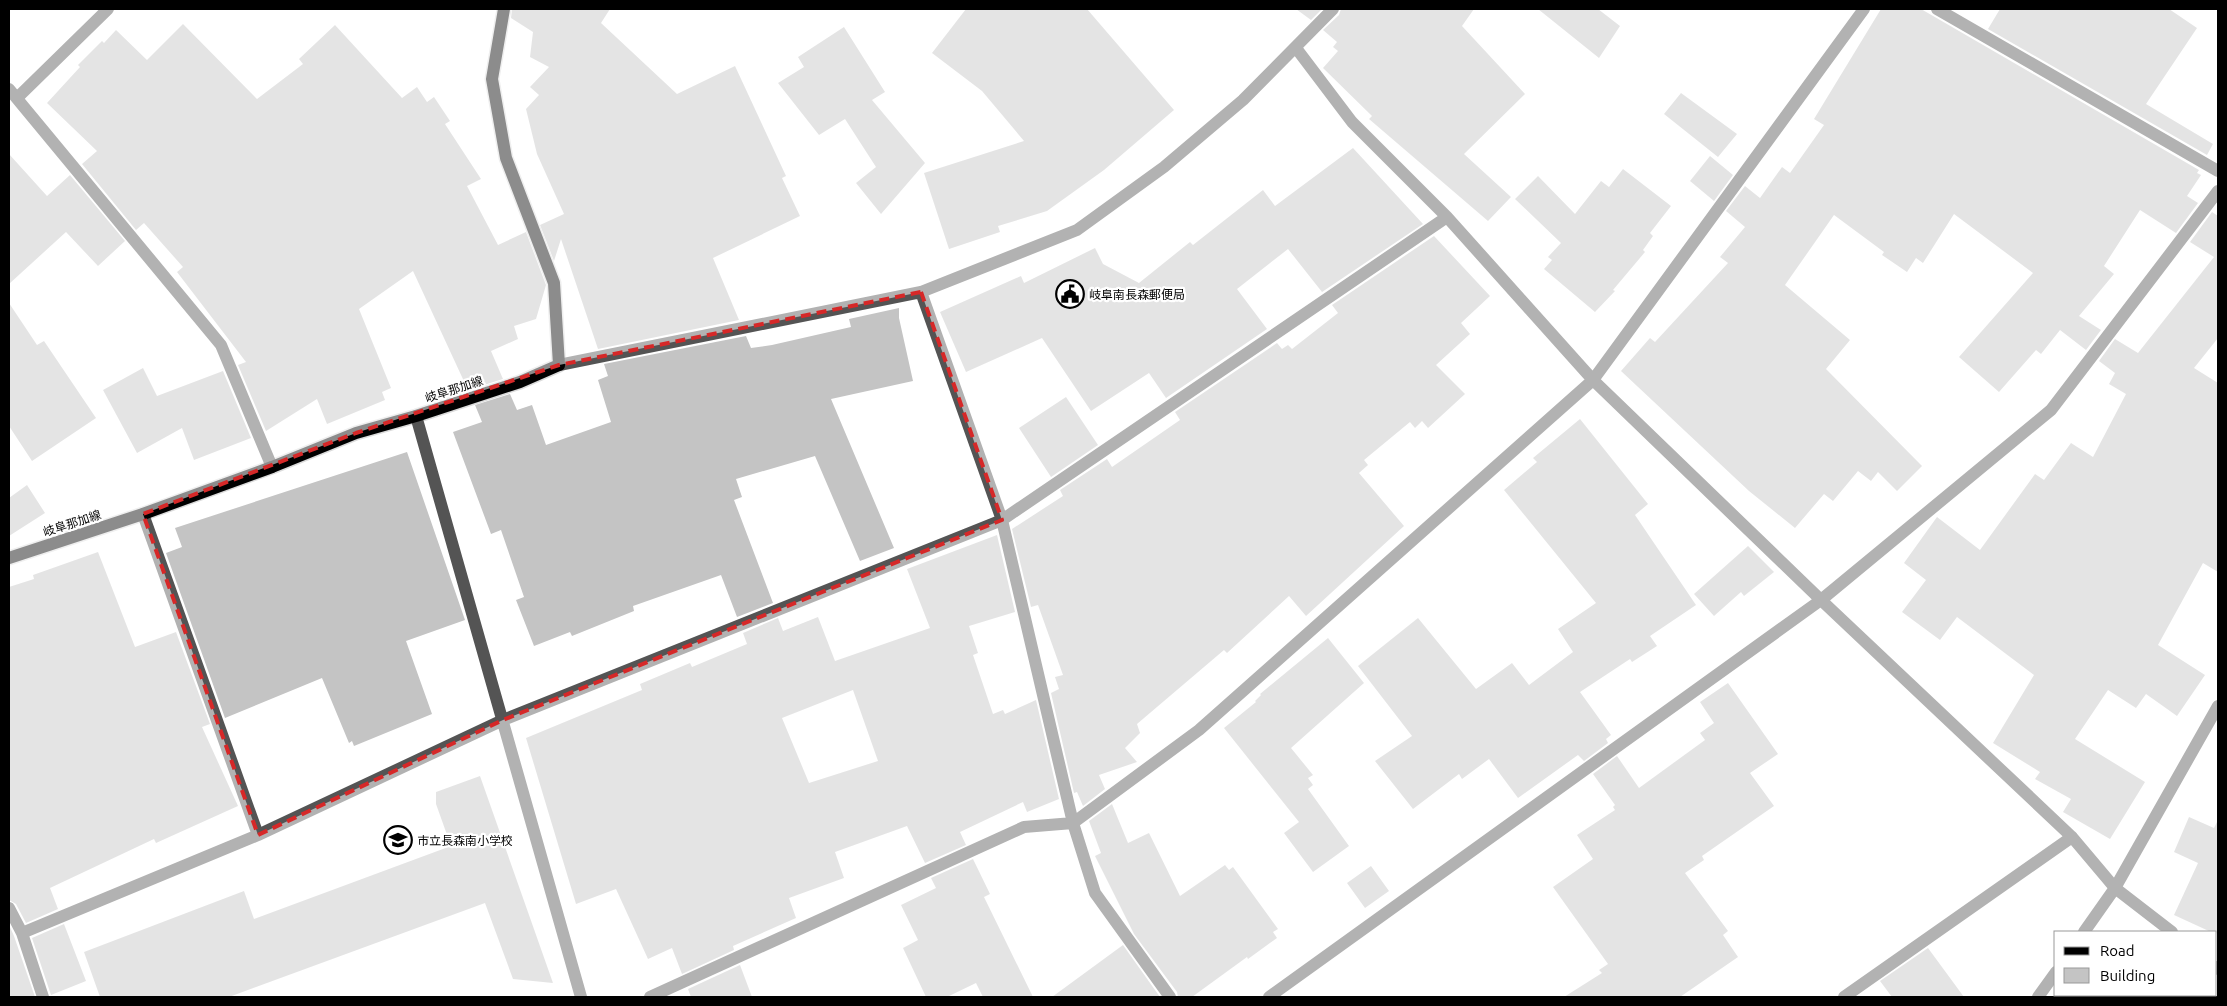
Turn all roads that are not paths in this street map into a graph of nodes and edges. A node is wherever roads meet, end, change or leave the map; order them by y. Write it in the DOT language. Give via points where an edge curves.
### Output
graph roads {
  1 [pos="108,9"];
  2 [pos="504,9"];
  3 [pos="1333,9"];
  4 [pos="1864,9"];
  5 [pos="1937,9"];
  6 [pos="1296,48"];
  7 [pos="13,93"];
  8 [pos="2218,171"];
  9 [pos="2218,191"];
  10 [pos="1448,217"];
  11 [pos="921,292"];
  12 [pos="559,365"];
  13 [pos="1594,380"];
  14 [pos="416,416"];
  15 [pos="272,467"];
  16 [pos="143,514"];
  17 [pos="1002,520"];
  18 [pos="9,558"];
  19 [pos="1821,600"];
  20 [pos="2218,706"];
  21 [pos="503,720"];
  22 [pos="1073,823"];
  23 [pos="258,834"];
  24 [pos="2072,838"];
  25 [pos="2115,888"];
  26 [pos="9,908"];
  27 [pos="2085,931"];
  28 [pos="2171,931"];
  29 [pos="22,932"];
  30 [pos="2054,975"];
  31 [pos="43,997"];
  32 [pos="581,997"];
  33 [pos="650,997"];
  34 [pos="1170,997"];
  35 [pos="1269,997"];
  36 [pos="1844,997"];
  37 [pos="2038,997"];
  1 -- 7 [label="street"];
  2 -- 12 [label="main road" via="492,79 506,158 554,283"];
  3 -- 6 [label="street"];
  4 -- 13 [label="street"];
  5 -- 8 [label="street"];
  6 -- 10 [label="street" via="1352,122"];
  6 -- 11 [label="street" via="1243,100 1164,167 1077,230"];
  7 -- 15 [label="street" via="222,345"];
  9 -- 19 [label="street" via="2051,410"];
  10 -- 13 [label="street"];
  10 -- 17 [label="street"];
  11 -- 12 [label="street"];
  11 -- 17 [label="street"];
  12 -- 14 [label="main road, 岐阜那加線" via="520,382"];
  13 -- 19 [label="street"];
  13 -- 22 [label="street" via="1199,730"];
  14 -- 15 [label="main road, 岐阜那加線" via="356,433"];
  14 -- 21 [label="street"];
  15 -- 16 [label="main road, 岐阜那加線"];
  16 -- 18 [label="main road, 岐阜那加線"];
  16 -- 23 [label="street"];
  17 -- 21 [label="street"];
  17 -- 22 [label="street"];
  19 -- 24 [label="street"];
  19 -- 35 [label="street"];
  20 -- 25 [label="street"];
  21 -- 23 [label="street"];
  21 -- 32 [label="street"];
  22 -- 33 [label="street" via="1024,828"];
  22 -- 34 [label="street" via="1096,893"];
  23 -- 29 [label="street"];
  24 -- 25 [label="street"];
  24 -- 36 [label="street"];
  25 -- 27 [label="street"];
  25 -- 28 [label="street"];
  26 -- 29 [label="street"];
  29 -- 31 [label="street"];
  30 -- 37 [label="street"];
}
